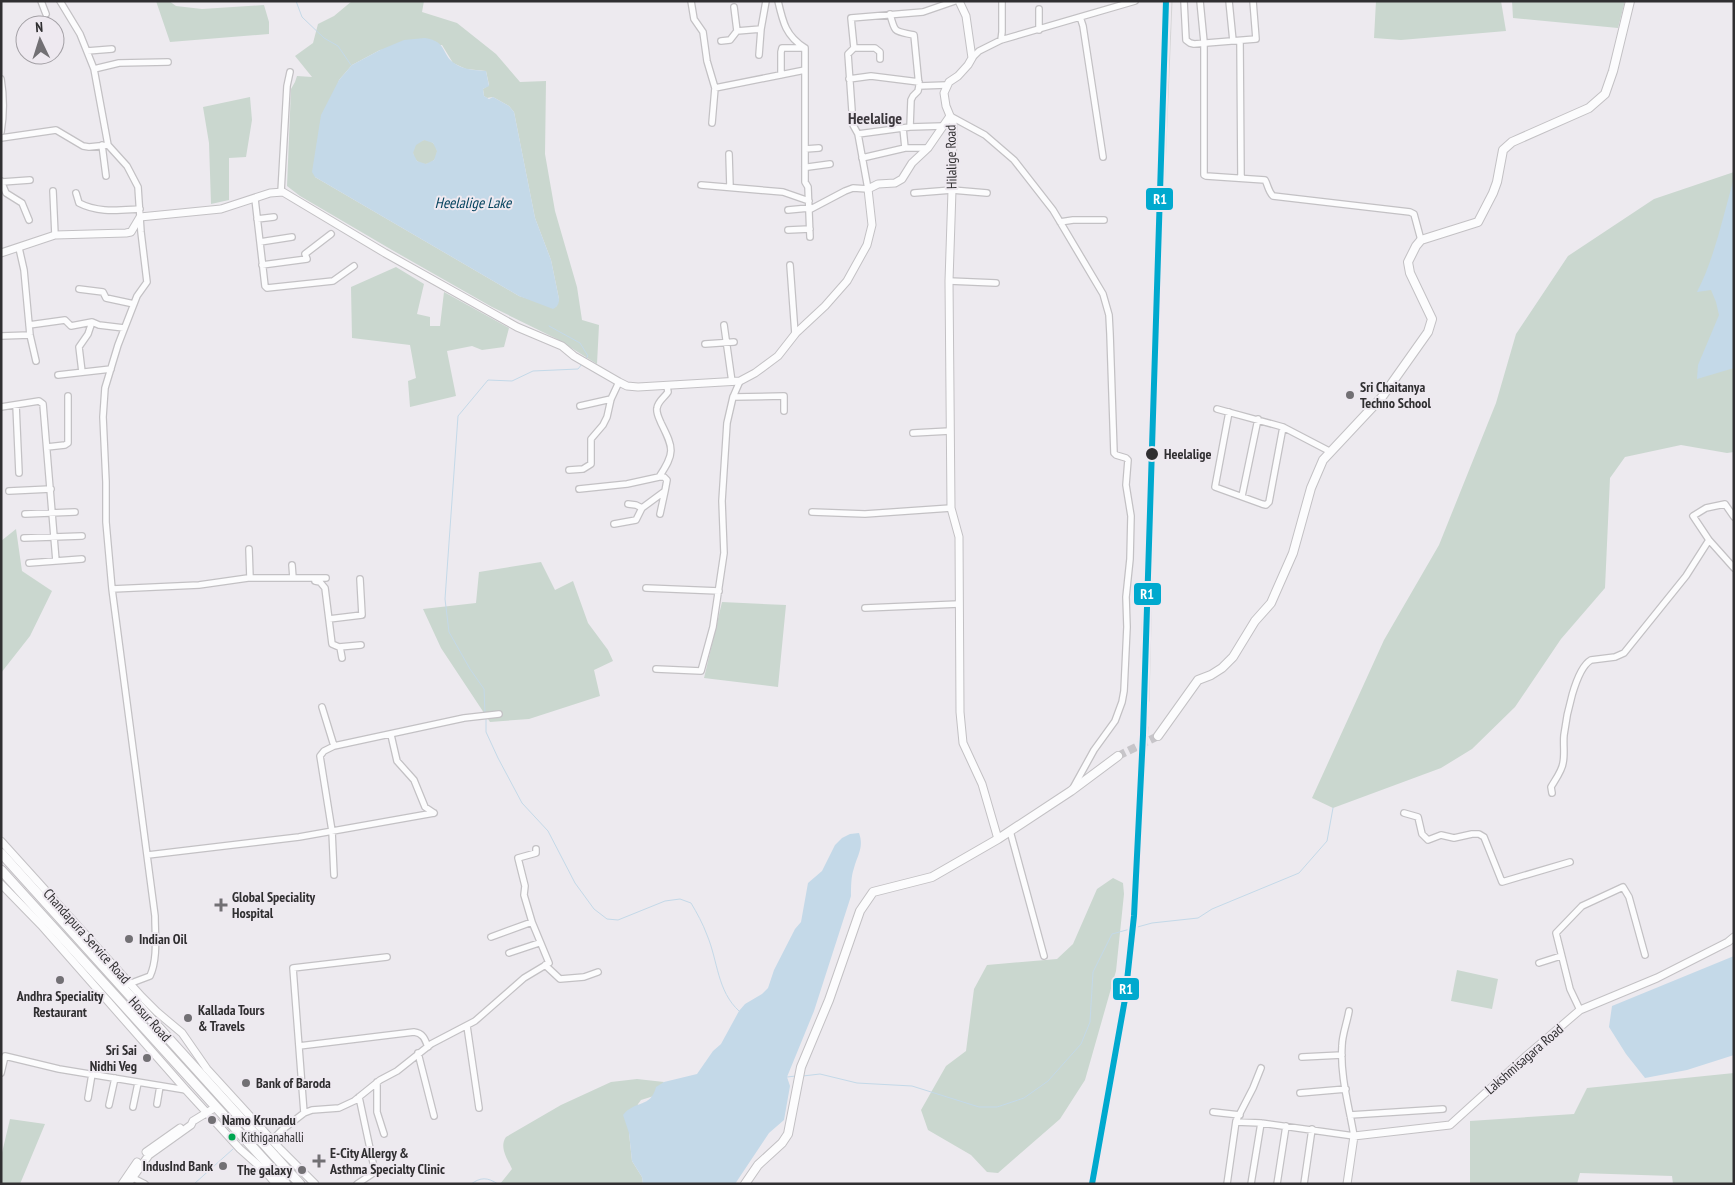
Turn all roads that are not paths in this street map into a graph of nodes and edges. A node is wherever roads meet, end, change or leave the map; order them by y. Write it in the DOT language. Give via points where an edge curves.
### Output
graph roads {
  1 [pos="41,1"];
  2 [pos="60,1"];
  3 [pos="691,1"];
  4 [pos="766,1"];
  5 [pos="778,1"];
  6 [pos="957,1"];
  7 [pos="1002,1"];
  8 [pos="1135,1"];
  9 [pos="1184,1"];
  10 [pos="1200,1"];
  11 [pos="1229,1"];
  12 [pos="1253,1"];
  13 [pos="1630,1"];
  14 [pos="734,8"];
  15 [pos="1039,9"];
  16 [pos="46,14"];
  17 [pos="890,14"];
  18 [pos="1080,17"];
  19 [pos="761,29"];
  20 [pos="1039,30"];
  21 [pos="738,31"];
  22 [pos="1001,40"];
  23 [pos="721,41"];
  24 [pos="1237,41"];
  25 [pos="1204,42"];
  26 [pos="805,48"];
  27 [pos="854,48"];
  28 [pos="112,49"];
  29 [pos="87,51"];
  30 [pos="759,56"];
  31 [pos="972,58"];
  32 [pos="880,59"];
  33 [pos="168,62"];
  34 [pos="94,69"];
  35 [pos="805,70"];
  36 [pos="290,72"];
  37 [pos="781,75"];
  38 [pos="1,79"];
  39 [pos="849,79"];
  40 [pos="919,84"];
  41 [pos="946,85"];
  42 [pos="714,88"];
  43 [pos="950,116"];
  44 [pos="712,123"];
  45 [pos="943,126"];
  46 [pos="907,128"];
  47 [pos="1,132"];
  48 [pos="858,134"];
  49 [pos="1,138"];
  50 [pos="105,145"];
  51 [pos="819,148"];
  52 [pos="906,148"];
  53 [pos="928,148"];
  54 [pos="805,149"];
  55 [pos="729,154"];
  56 [pos="1103,157"];
  57 [pos="862,158"];
  58 [pos="830,164"];
  59 [pos="805,166"];
  60 [pos="106,176"];
  61 [pos="1240,178"];
  62 [pos="30,180"];
  63 [pos="1,181"];
  64 [pos="701,185"];
  65 [pos="730,187"];
  66 [pos="868,189"];
  67 [pos="952,190"];
  68 [pos="53,191"];
  69 [pos="281,192"];
  70 [pos="76,193"];
  71 [pos="914,193"];
  72 [pos="987,193"];
  73 [pos="255,199"];
  74 [pos="809,201"];
  75 [pos="809,209"];
  76 [pos="788,210"];
  77 [pos="140,213"];
  78 [pos="274,217"];
  79 [pos="257,219"];
  80 [pos="29,220"];
  81 [pos="1104,220"];
  82 [pos="1060,222"];
  83 [pos="810,229"];
  84 [pos="788,230"];
  85 [pos="331,234"];
  86 [pos="55,235"];
  87 [pos="292,237"];
  88 [pos="810,237"];
  89 [pos="1421,240"];
  90 [pos="260,242"];
  91 [pos="19,248"];
  92 [pos="1,253"];
  93 [pos="262,265"];
  94 [pos="790,265"];
  95 [pos="354,266"];
  96 [pos="949,282"];
  97 [pos="996,283"];
  98 [pos="79,289"];
  99 [pos="134,304"];
  100 [pos="92,322"];
  101 [pos="29,325"];
  102 [pos="724,325"];
  103 [pos="124,328"];
  104 [pos="795,334"];
  105 [pos="30,335"];
  106 [pos="1,336"];
  107 [pos="734,342"];
  108 [pos="726,343"];
  109 [pos="705,344"];
  110 [pos="36,361"];
  111 [pos="111,369"];
  112 [pos="82,372"];
  113 [pos="58,375"];
  114 [pos="740,381"];
  115 [pos="619,382"];
  116 [pos="732,382"];
  117 [pos="667,386"];
  118 [pos="68,396"];
  119 [pos="733,397"];
  120 [pos="611,399"];
  121 [pos="16,405"];
  122 [pos="580,406"];
  123 [pos="1,407"];
  124 [pos="1217,409"];
  125 [pos="784,410"];
  126 [pos="1229,412"];
  127 [pos="1258,419"];
  128 [pos="1283,427"];
  129 [pos="950,430"];
  130 [pos="913,433"];
  131 [pos="47,447"];
  132 [pos="1331,452"];
  133 [pos="568,470"];
  134 [pos="19,472"];
  135 [pos="659,477"];
  136 [pos="51,489"];
  137 [pos="579,489"];
  138 [pos="9,491"];
  139 [pos="665,491"];
  140 [pos="1242,496"];
  141 [pos="628,504"];
  142 [pos="642,508"];
  143 [pos="950,508"];
  144 [pos="75,512"];
  145 [pos="812,512"];
  146 [pos="53,513"];
  147 [pos="25,514"];
  148 [pos="660,514"];
  149 [pos="1734,517"];
  150 [pos="614,524"];
  151 [pos="82,536"];
  152 [pos="54,537"];
  153 [pos="24,538"];
  154 [pos="1709,540"];
  155 [pos="249,549"];
  156 [pos="82,559"];
  157 [pos="56,561"];
  158 [pos="29,563"];
  159 [pos="292,565"];
  160 [pos="1734,568"];
  161 [pos="251,578"];
  162 [pos="293,578"];
  163 [pos="326,578"];
  164 [pos="360,579"];
  165 [pos="646,588"];
  166 [pos="112,589"];
  167 [pos="719,591"];
  168 [pos="959,604"];
  169 [pos="865,608"];
  170 [pos="329,619"];
  171 [pos="361,645"];
  172 [pos="340,647"];
  173 [pos="342,658"];
  174 [pos="656,670"];
  175 [pos="322,707"];
  176 [pos="499,714"];
  177 [pos="390,735"];
  178 [pos="1158,736"];
  179 [pos="334,746"];
  180 [pos="1118,756"];
  181 [pos="1072,792"];
  182 [pos="1552,793"];
  183 [pos="1404,813"];
  184 [pos="332,831"];
  185 [pos="1010,831"];
  186 [pos="998,839"];
  187 [pos="1,841"];
  188 [pos="536,849"];
  189 [pos="1,853"];
  190 [pos="148,855"];
  191 [pos="1570,862"];
  192 [pos="1,870"];
  193 [pos="334,875"];
  194 [pos="1,884"];
  195 [pos="1,891"];
  196 [pos="14,898"];
  197 [pos="532,922"];
  198 [pos="491,937"];
  199 [pos="1734,937"];
  200 [pos="540,943"];
  201 [pos="509,953"];
  202 [pos="1645,955"];
  203 [pos="1044,956"];
  204 [pos="1561,956"];
  205 [pos="387,957"];
  206 [pos="1539,963"];
  207 [pos="545,965"];
  208 [pos="598,972"];
  209 [pos="125,985"];
  210 [pos="1580,1010"];
  211 [pos="1349,1012"];
  212 [pos="467,1026"];
  213 [pos="299,1046"];
  214 [pos="428,1047"];
  215 [pos="418,1054"];
  216 [pos="1342,1055"];
  217 [pos="1302,1057"];
  218 [pos="1261,1068"];
  219 [pos="1,1073"];
  220 [pos="92,1074"];
  221 [pos="115,1078"];
  222 [pos="377,1082"];
  223 [pos="138,1083"];
  224 [pos="160,1086"];
  225 [pos="1346,1089"];
  226 [pos="186,1090"];
  227 [pos="1300,1093"];
  228 [pos="359,1097"];
  229 [pos="88,1098"];
  230 [pos="157,1104"];
  231 [pos="109,1105"];
  232 [pos="133,1107"];
  233 [pos="216,1108"];
  234 [pos="479,1108"];
  235 [pos="1443,1109"];
  236 [pos="1213,1112"];
  237 [pos="207,1113"];
  238 [pos="304,1113"];
  239 [pos="1240,1115"];
  240 [pos="1350,1115"];
  241 [pos="434,1116"];
  242 [pos="1236,1122"];
  243 [pos="1261,1123"];
  244 [pos="1286,1126"];
  245 [pos="1312,1129"];
  246 [pos="384,1134"];
  247 [pos="1354,1136"];
  248 [pos="272,1140"];
  249 [pos="129,1179"];
  250 [pos="122,1184"];
  251 [pos="145,1184"];
  252 [pos="276,1184"];
  253 [pos="286,1184"];
  254 [pos="300,1184"];
  255 [pos="315,1184"];
  256 [pos="357,1184"];
  257 [pos="745,1184"];
  258 [pos="1227,1184"];
  259 [pos="1251,1184"];
  260 [pos="1277,1184"];
  261 [pos="1304,1184"];
  262 [pos="1347,1184"];
  1 -- 16 [label="street"];
  2 -- 29 [label="street"];
  3 -- 42 [label="street" via="694,19 703,32"];
  4 -- 19 [label="street"];
  5 -- 26 [label="street" via="787,31"];
  6 -- 17 [label="street" via="923,12"];
  6 -- 31 [label="street" via="966,16"];
  7 -- 22 [label="street"];
  8 -- 18 [label="street"];
  9 -- 25 [label="street" via="1186,40 1190,43"];
  10 -- 25 [label="street"];
  11 -- 24 [label="street"];
  12 -- 24 [label="street" via="1256,39"];
  13 -- 89 [label="main road" via="1605,94 1589,108 1518,139 1503,150 1497,182 1478,222"];
  14 -- 21 [label="street"];
  15 -- 20 [label="street"];
  17 -- 27 [label="street" via="850,18"];
  17 -- 40 [label="street" via="893,28 914,35"];
  18 -- 20 [label="street"];
  18 -- 56 [label="street"];
  19 -- 21 [label="street"];
  19 -- 30 [label="street"];
  20 -- 22 [label="street"];
  21 -- 23 [label="street" via="730,40"];
  22 -- 31 [label="street"];
  24 -- 25 [label="street"];
  24 -- 61 [label="street"];
  25 -- 61 [label="street" via="1204,175"];
  26 -- 35 [label="street"];
  26 -- 37 [label="street" via="782,48"];
  27 -- 32 [label="street" via="875,48 880,52"];
  27 -- 39 [label="street" via="848,54"];
  28 -- 29 [label="street"];
  29 -- 34 [label="street"];
  31 -- 41 [label="street"];
  33 -- 34 [label="street" via="119,64"];
  34 -- 50 [label="street"];
  35 -- 37 [label="street"];
  35 -- 54 [label="street"];
  36 -- 69 [label="street"];
  37 -- 42 [label="street"];
  38 -- 47 [label="street" via="4,115"];
  39 -- 40 [label="street" via="871,76"];
  39 -- 48 [label="street" via="853,125"];
  40 -- 41 [label="street"];
  40 -- 46 [label="street" via="918,92 911,100"];
  41 -- 43 [label="street, Hilalige Road" via="944,93"];
  42 -- 44 [label="street"];
  43 -- 45 [label="street"];
  43 -- 67 [label="street, Hilalige Road" via="953,122"];
  43 -- 82 [label="street" via="985,135 1014,160"];
  45 -- 46 [label="street"];
  45 -- 53 [label="street"];
  46 -- 48 [label="street"];
  46 -- 52 [label="street"];
  48 -- 57 [label="street"];
  49 -- 50 [label="street" via="56,130 83,146"];
  50 -- 60 [label="street"];
  50 -- 77 [label="street" via="127,166 138,187"];
  51 -- 54 [label="street"];
  52 -- 53 [label="street"];
  52 -- 57 [label="street"];
  53 -- 66 [label="street" via="912,162 902,179"];
  54 -- 59 [label="street"];
  55 -- 65 [label="street"];
  57 -- 66 [label="street"];
  58 -- 59 [label="street"];
  59 -- 74 [label="street"];
  61 -- 89 [label="street" via="1265,180 1273,196 1412,212"];
  62 -- 63 [label="street"];
  63 -- 80 [label="street" via="6,194 22,203"];
  64 -- 65 [label="street"];
  65 -- 74 [label="street" via="783,192"];
  66 -- 75 [label="street" via="844,191"];
  66 -- 104 [label="street" via="872,225 867,245 847,282"];
  67 -- 71 [label="street"];
  67 -- 72 [label="street"];
  67 -- 96 [label="street, Hilalige Road"];
  68 -- 86 [label="street"];
  69 -- 73 [label="street" via="270,192"];
  69 -- 115 [label="street" via="294,196 518,327 562,346"];
  70 -- 77 [label="street" via="79,203 88,208"];
  73 -- 77 [label="street" via="221,209"];
  73 -- 79 [label="street"];
  74 -- 75 [label="street"];
  75 -- 76 [label="street"];
  75 -- 83 [label="street"];
  77 -- 86 [label="street" via="130,232"];
  77 -- 99 [label="street" via="147,282"];
  78 -- 79 [label="street"];
  79 -- 90 [label="street"];
  81 -- 82 [label="street"];
  82 -- 181 [label="street" via="1092,275 1109,315 1114,453 1128,460 1126,485 1131,516 1122,702 1115,722 1094,750"];
  83 -- 84 [label="street"];
  83 -- 88 [label="street"];
  85 -- 93 [label="street" via="306,254 307,259"];
  86 -- 91 [label="street"];
  87 -- 90 [label="street"];
  89 -- 132 [label="main road" via="1408,262 1432,319 1431,327 1382,397"];
  90 -- 93 [label="street"];
  91 -- 92 [label="street"];
  91 -- 101 [label="street"];
  93 -- 95 [label="street" via="267,288 333,281"];
  94 -- 104 [label="street"];
  96 -- 97 [label="street"];
  96 -- 129 [label="street, Hilalige Road"];
  98 -- 99 [label="street" via="103,292 106,298"];
  99 -- 103 [label="street"];
  100 -- 101 [label="street" via="71,326 65,320"];
  100 -- 103 [label="street"];
  100 -- 112 [label="street" via="79,347"];
  101 -- 105 [label="street"];
  102 -- 108 [label="street"];
  103 -- 111 [label="street"];
  104 -- 114 [label="street" via="778,356"];
  105 -- 106 [label="street"];
  105 -- 110 [label="street"];
  107 -- 108 [label="street"];
  108 -- 109 [label="street"];
  108 -- 116 [label="street"];
  111 -- 112 [label="street"];
  111 -- 166 [label="street" via="105,388 103,418"];
  112 -- 113 [label="street"];
  114 -- 116 [label="street"];
  114 -- 119 [label="street"];
  115 -- 117 [label="street" via="638,387"];
  115 -- 120 [label="street"];
  116 -- 117 [label="street"];
  117 -- 135 [label="street" via="668,392 656,411 669,438 671,456"];
  118 -- 131 [label="street" via="68,443"];
  119 -- 125 [label="street" via="784,396"];
  119 -- 167 [label="street" via="723,474 724,553"];
  120 -- 122 [label="street"];
  120 -- 133 [label="street" via="607,417 591,439 591,464 583,469"];
  121 -- 123 [label="street"];
  121 -- 131 [label="street" via="42,402"];
  121 -- 134 [label="street"];
  124 -- 126 [label="street"];
  126 -- 127 [label="street"];
  126 -- 140 [label="street" via="1215,487"];
  127 -- 128 [label="street"];
  127 -- 140 [label="street"];
  128 -- 132 [label="street"];
  128 -- 140 [label="street" via="1269,502 1266,505"];
  129 -- 130 [label="street"];
  129 -- 143 [label="street, Hilalige Road"];
  131 -- 136 [label="street"];
  132 -- 178 [label="main road" via="1323,460 1311,488 1293,553 1271,603 1255,621 1233,657 1222,668 1198,680"];
  135 -- 137 [label="street"];
  135 -- 139 [label="street" via="667,480"];
  136 -- 138 [label="street"];
  136 -- 146 [label="street"];
  139 -- 142 [label="street"];
  139 -- 148 [label="street"];
  141 -- 142 [label="street"];
  142 -- 150 [label="street" via="636,520"];
  143 -- 145 [label="street" via="865,514"];
  143 -- 168 [label="street, Hilalige Road" via="959,537"];
  144 -- 146 [label="street"];
  146 -- 147 [label="street"];
  146 -- 152 [label="street"];
  149 -- 154 [label="street" via="1725,504 1706,508 1693,516"];
  151 -- 152 [label="street"];
  152 -- 153 [label="street"];
  152 -- 157 [label="street"];
  154 -- 160 [label="street"];
  154 -- 182 [label="street" via="1686,576 1624,653 1591,660 1584,667 1568,710 1563,764 1551,787"];
  155 -- 161 [label="street"];
  156 -- 157 [label="street"];
  157 -- 158 [label="street"];
  159 -- 162 [label="street"];
  161 -- 162 [label="street"];
  161 -- 166 [label="street" via="199,585"];
  161 -- 170 [label="street" via="256,582 320,582 325,588"];
  162 -- 163 [label="street"];
  164 -- 170 [label="street" via="362,615"];
  165 -- 167 [label="street"];
  166 -- 190 [label="street"];
  167 -- 174 [label="street" via="701,670"];
  168 -- 169 [label="street"];
  168 -- 186 [label="street, Hilalige Road" via="963,743 982,784"];
  170 -- 172 [label="street" via="332,644"];
  171 -- 172 [label="street"];
  172 -- 173 [label="street"];
  175 -- 179 [label="street"];
  176 -- 177 [label="street" via="464,718"];
  177 -- 179 [label="street"];
  177 -- 184 [label="street" via="397,761 414,780 425,808 434,813"];
  179 -- 184 [label="street" via="324,750 320,756"];
  180 -- 181 [label="main road"];
  181 -- 185 [label="main road"];
  183 -- 191 [label="street" via="1418,817 1422,834 1428,840 1441,835 1454,838 1480,834 1502,882"];
  184 -- 190 [label="street"];
  184 -- 193 [label="street"];
  185 -- 186 [label="main road"];
  185 -- 203 [label="street"];
  186 -- 257 [label="main road" via="932,878 874,892 860,911 800,1076 788,1134 758,1165"];
  187 -- 209 [label="street, Chandapura Service Road"];
  188 -- 197 [label="street" via="536,853 518,858"];
  189 -- 209 [label="highway, Hosur Road"];
  190 -- 209 [label="street" via="155,916 154,964 150,976"];
  192 -- 233 [label="highway, Hosur Road"];
  194 -- 196 [label="street"];
  195 -- 196 [label="street"];
  196 -- 226 [label="street"];
  197 -- 198 [label="street"];
  197 -- 200 [label="street"];
  199 -- 210 [label="street, Lakshmisagara Road" via="1657,978"];
  200 -- 201 [label="street"];
  200 -- 207 [label="street" via="549,963"];
  202 -- 204 [label="street" via="1629,897 1623,887 1582,906 1556,933"];
  204 -- 206 [label="street"];
  204 -- 210 [label="street"];
  205 -- 213 [label="street" via="293,968"];
  207 -- 208 [label="street" via="560,978 584,977"];
  207 -- 212 [label="street" via="524,978"];
  209 -- 248 [label="street, Chandapura Service Road" via="182,1033 207,1069"];
  209 -- 254 [label="highway, Hosur Road"];
  210 -- 247 [label="street, Lakshmisagara Road" via="1450,1125"];
  211 -- 216 [label="street"];
  212 -- 214 [label="street"];
  212 -- 234 [label="street"];
  213 -- 214 [label="street" via="414,1032 424,1036"];
  213 -- 238 [label="street"];
  214 -- 215 [label="street"];
  215 -- 222 [label="street"];
  215 -- 241 [label="street"];
  216 -- 217 [label="street"];
  216 -- 225 [label="street"];
  218 -- 239 [label="street"];
  219 -- 220 [label="street" via="5,1056"];
  220 -- 221 [label="street"];
  220 -- 229 [label="street"];
  221 -- 223 [label="street"];
  221 -- 231 [label="street"];
  222 -- 228 [label="street"];
  222 -- 246 [label="street" via="377,1112"];
  223 -- 224 [label="street"];
  223 -- 232 [label="street"];
  224 -- 226 [label="street"];
  224 -- 230 [label="street"];
  225 -- 227 [label="street"];
  225 -- 240 [label="street"];
  226 -- 237 [label="street"];
  228 -- 238 [label="street" via="339,1108"];
  228 -- 256 [label="street" via="375,1172"];
  233 -- 237 [label="street"];
  233 -- 253 [label="highway, Hosur Road"];
  235 -- 240 [label="street"];
  236 -- 239 [label="street"];
  237 -- 249 [label="street" via="149,1155"];
  237 -- 252 [label="street"];
  238 -- 248 [label="street"];
  239 -- 242 [label="street"];
  240 -- 247 [label="street"];
  242 -- 243 [label="street"];
  242 -- 258 [label="street"];
  243 -- 244 [label="street"];
  243 -- 259 [label="street"];
  244 -- 245 [label="street"];
  244 -- 260 [label="street"];
  245 -- 247 [label="street"];
  245 -- 261 [label="street"];
  247 -- 262 [label="street"];
  248 -- 255 [label="street, Chandapura Service Road"];
  249 -- 250 [label="street"];
  249 -- 251 [label="street"];
}
